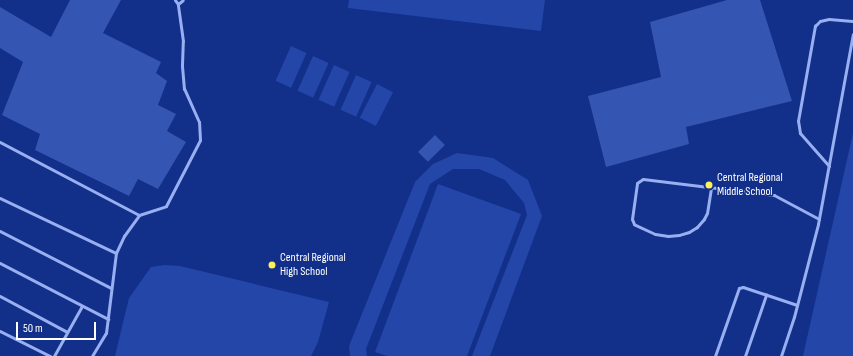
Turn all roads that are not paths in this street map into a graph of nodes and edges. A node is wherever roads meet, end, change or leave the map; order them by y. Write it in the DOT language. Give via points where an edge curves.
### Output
graph roads {
  1 [pos="175,0"];
  2 [pos="183,0"];
  3 [pos="178,4"];
  4 [pos="853,22"];
  5 [pos="853,34"];
  6 [pos="0,142"];
  7 [pos="829,166"];
  8 [pos="711,188"];
  9 [pos="0,198"];
  10 [pos="139,215"];
  11 [pos="819,220"];
  12 [pos="0,231"];
  13 [pos="116,253"];
  14 [pos="0,263"];
  15 [pos="112,288"];
  16 [pos="766,295"];
  17 [pos="0,296"];
  18 [pos="797,305"];
  19 [pos="82,306"];
  20 [pos="108,319"];
  21 [pos="0,331"];
  22 [pos="68,332"];
  23 [pos="50,356"];
  24 [pos="54,356"];
  25 [pos="92,356"];
  26 [pos="715,356"];
  27 [pos="745,356"];
  28 [pos="781,356"];
  1 -- 3 [label="lane"];
  2 -- 3 [label="lane"];
  3 -- 10 [label="lane" via="183,41 184,89 199,122 200,140 166,206"];
  4 -- 7 [label="lane" via="829,19 820,21 815,26 798,121 800,133"];
  5 -- 7 [label="lane"];
  6 -- 10 [label="lane"];
  7 -- 11 [label="lane"];
  8 -- 8 [label="lane" via="643,179 637,183 632,219 634,224 655,234 679,235 689,232 704,219"];
  8 -- 11 [label="lane" via="774,195"];
  9 -- 13 [label="lane"];
  10 -- 13 [label="lane"];
  11 -- 18 [label="lane"];
  12 -- 15 [label="lane"];
  13 -- 15 [label="lane"];
  14 -- 19 [label="lane"];
  15 -- 20 [label="lane"];
  16 -- 18 [label="lane"];
  16 -- 26 [label="lane" via="739,288"];
  16 -- 27 [label="lane"];
  17 -- 22 [label="lane"];
  18 -- 28 [label="lane"];
  19 -- 20 [label="lane"];
  19 -- 22 [label="lane"];
  20 -- 25 [label="lane" via="106,333"];
  21 -- 23 [label="lane"];
  22 -- 24 [label="lane"];
}
